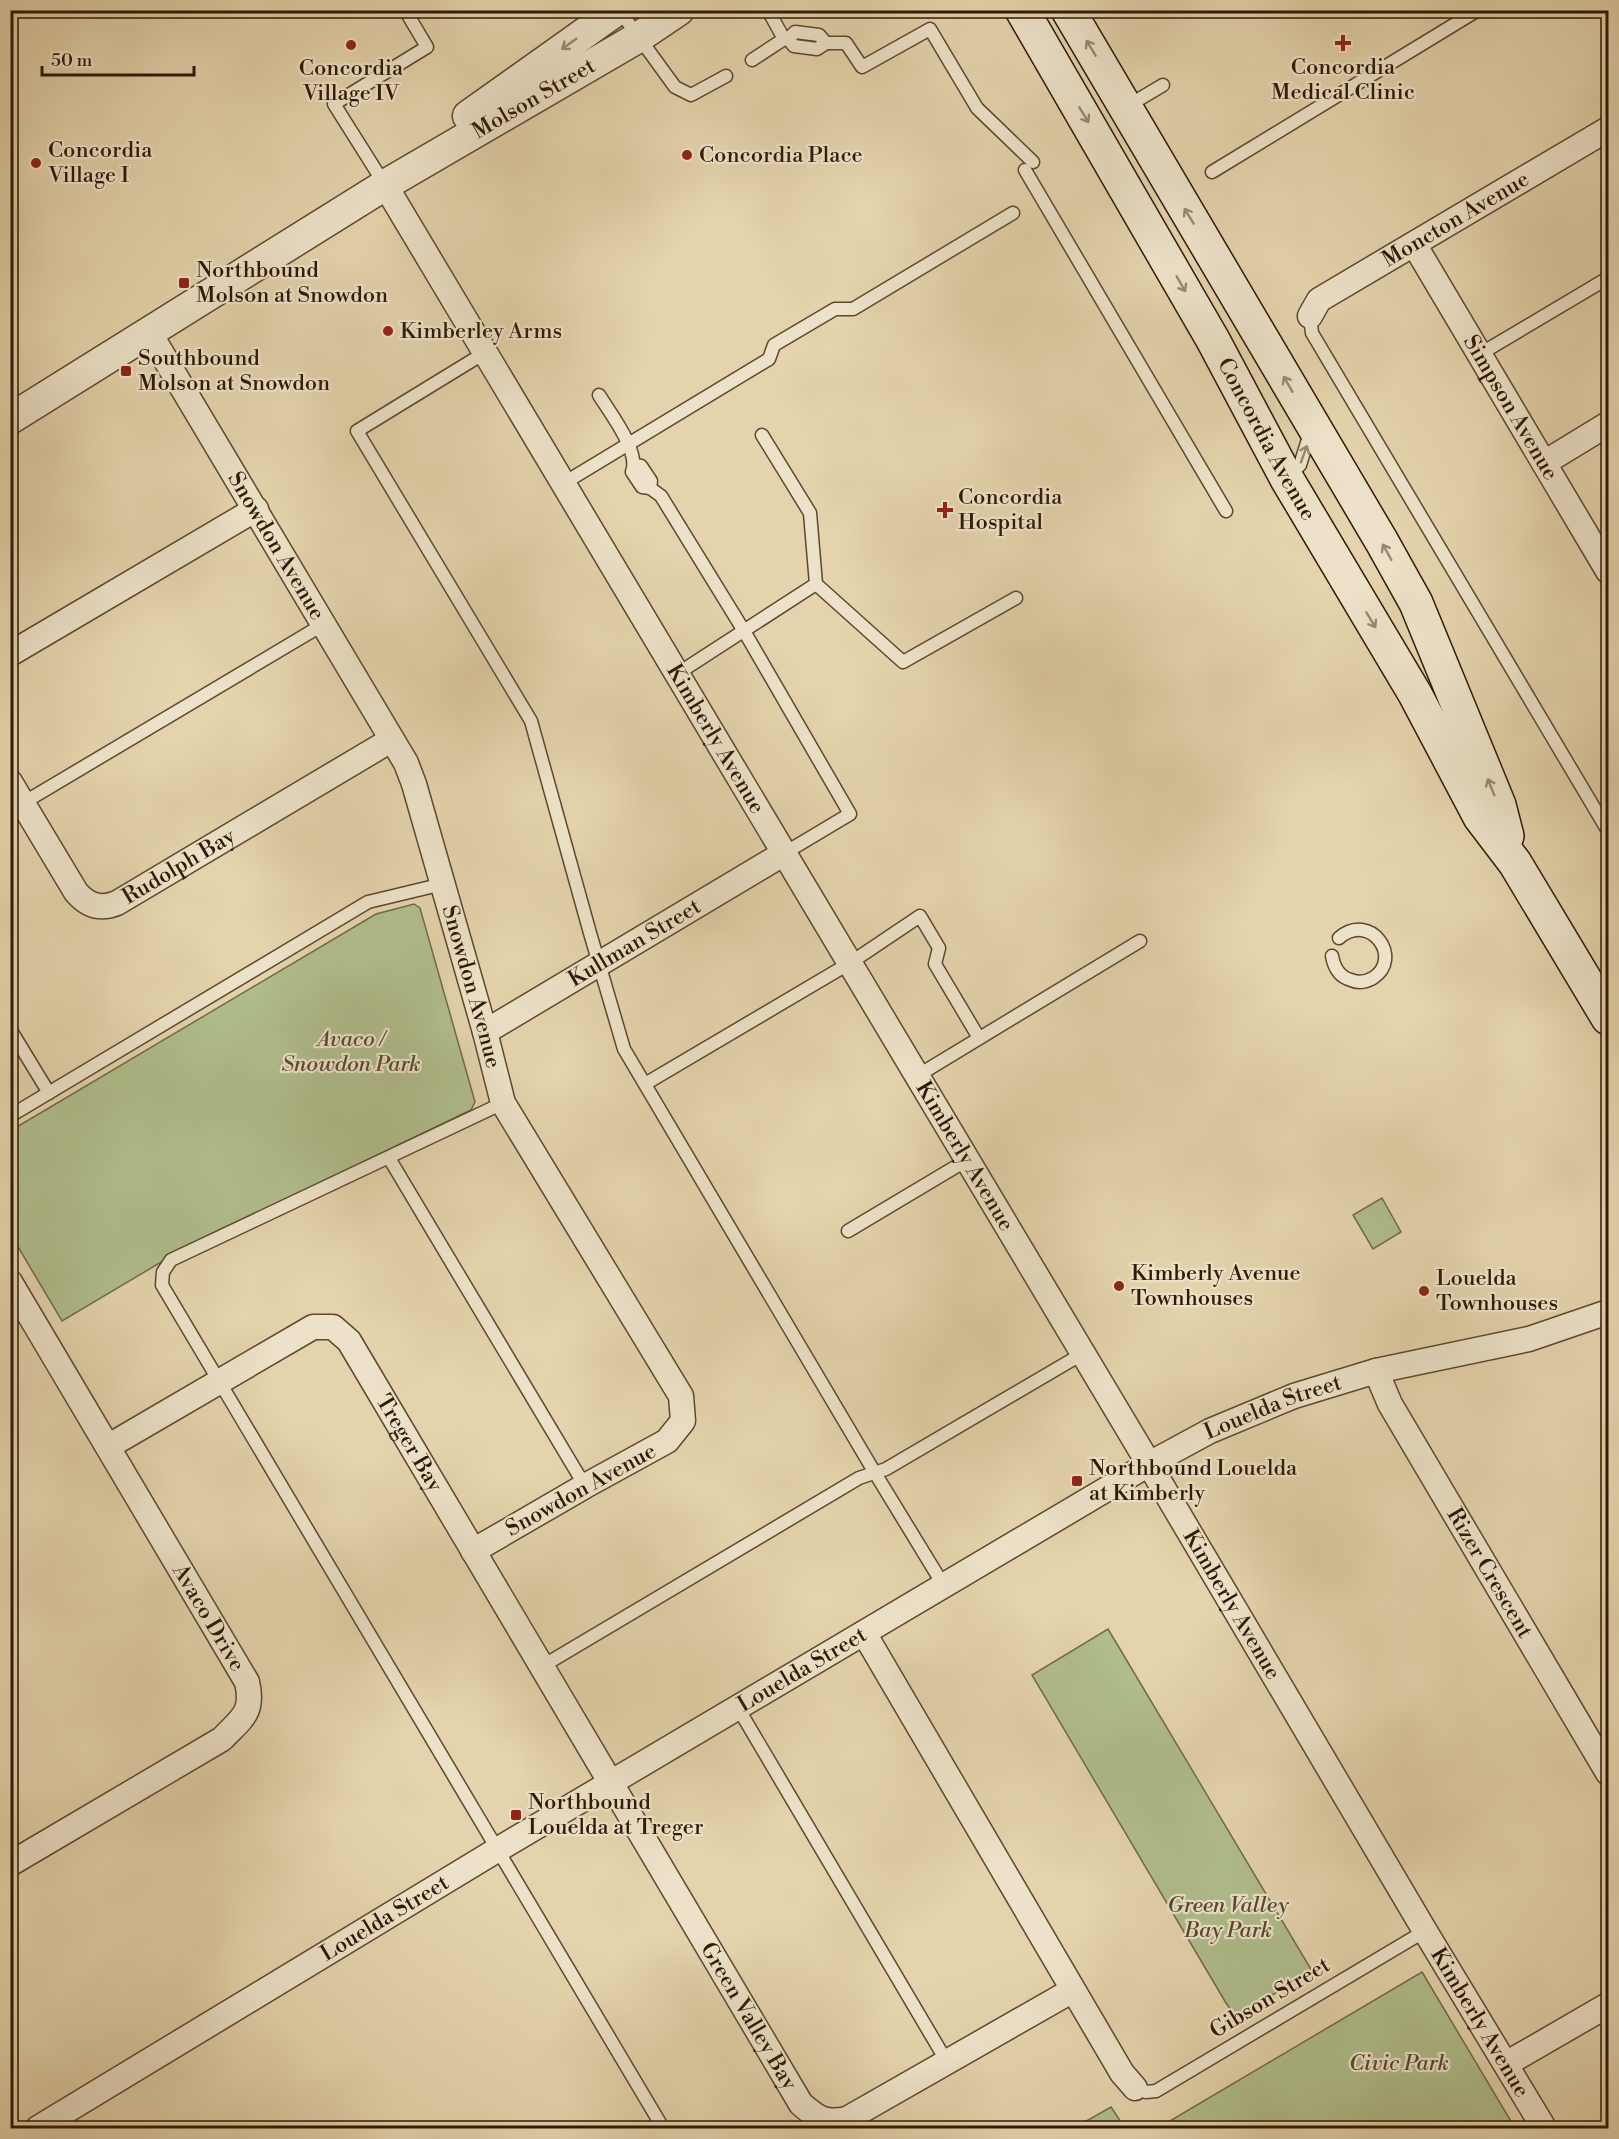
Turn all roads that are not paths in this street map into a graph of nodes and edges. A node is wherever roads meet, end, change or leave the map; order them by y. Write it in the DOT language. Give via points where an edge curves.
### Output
graph roads {
  1 [pos="405,10"];
  2 [pos="618,10"];
  3 [pos="679,10"];
  4 [pos="768,10"];
  5 [pos="1022,10"];
  6 [pos="1068,10"];
  7 [pos="1478,10"];
  8 [pos="1465,14"];
  9 [pos="639,37"];
  10 [pos="786,39"];
  11 [pos="752,60"];
  12 [pos="726,76"];
  13 [pos="1163,85"];
  14 [pos="1126,107"];
  15 [pos="1608,129"];
  16 [pos="1212,172"];
  17 [pos="385,185"];
  18 [pos="1013,213"];
  19 [pos="1414,244"];
  20 [pos="1608,278"];
  21 [pos="1310,316"];
  22 [pos="149,332"];
  23 [pos="486,352"];
  24 [pos="1480,354"];
  25 [pos="599,395"];
  26 [pos="10,419"];
  27 [pos="1312,424"];
  28 [pos="1608,424"];
  29 [pos="762,435"];
  30 [pos="628,442"];
  31 [pos="1544,463"];
  32 [pos="1287,479"];
  33 [pos="564,483"];
  34 [pos="256,509"];
  35 [pos="1226,511"];
  36 [pos="1608,571"];
  37 [pos="816,584"];
  38 [pos="1016,598"];
  39 [pos="324,624"];
  40 [pos="744,631"];
  41 [pos="10,654"];
  42 [pos="677,674"];
  43 [pos="392,740"];
  44 [pos="10,782"];
  45 [pos="23,803"];
  46 [pos="1608,831"];
  47 [pos="783,854"];
  48 [pos="1515,863"];
  49 [pos="443,884"];
  50 [pos="1339,938"];
  51 [pos="1140,940"];
  52 [pos="1332,956"];
  53 [pos="850,963"];
  54 [pos="599,964"];
  55 [pos="1608,1018"];
  56 [pos="10,1029"];
  57 [pos="485,1032"];
  58 [pos="979,1038"];
  59 [pos="917,1076"];
  60 [pos="645,1084"];
  61 [pos="50,1093"];
  62 [pos="503,1103"];
  63 [pos="10,1116"];
  64 [pos="390,1158"];
  65 [pos="967,1160"];
  66 [pos="848,1231"];
  67 [pos="10,1282"];
  68 [pos="1608,1312"];
  69 [pos="1082,1353"];
  70 [pos="1376,1371"];
  71 [pos="220,1383"];
  72 [pos="109,1446"];
  73 [pos="1149,1464"];
  74 [pos="875,1473"];
  75 [pos="585,1486"];
  76 [pos="473,1551"];
  77 [pos="944,1586"];
  78 [pos="864,1633"];
  79 [pos="541,1667"];
  80 [pos="738,1708"];
  81 [pos="1608,1773"];
  82 [pos="612,1783"];
  83 [pos="497,1850"];
  84 [pos="10,1864"];
  85 [pos="1425,1931"];
  86 [pos="1073,1990"];
  87 [pos="1608,2004"];
  88 [pos="947,2062"];
  89 [pos="1506,2064"];
  90 [pos="1135,2088"];
  91 [pos="39,2128"];
  92 [pos="663,2128"];
  93 [pos="1544,2128"];
  1 -- 17 [label="lane" via="427,47 334,104"];
  2 -- 9 [label="lane"];
  2 -- 17 [label="street, Molson Street, one-way" via="445,133"];
  3 -- 9 [label="street, Molson Street"];
  4 -- 10 [label="lane"];
  5 -- 32 [label="main road, Concordia Avenue, one-way" via="1207,330"];
  14 -- 6 [label="main road, Concordia Avenue, one-way"];
  7 -- 8 [label="lane"];
  8 -- 16 [label="lane"];
  9 -- 12 [label="lane" via="675,87 690,95"];
  9 -- 17 [label="street, Molson Street"];
  10 -- 11 [label="lane"];
  10 -- 35 [label="lane" via="794,46 817,49 826,43 846,43 862,67 930,29 977,108 1029,166"];
  13 -- 14 [label="lane"];
  27 -- 14 [label="main road, Concordia Avenue, one-way"];
  15 -- 19 [label="street, Moncton Avenue"];
  17 -- 22 [label="street, Molson Street"];
  17 -- 23 [label="street, Kimberly Avenue"];
  18 -- 30 [label="lane" via="853,309 835,309 774,345 769,359"];
  19 -- 21 [label="street, Moncton Avenue" via="1319,300"];
  19 -- 24 [label="street, Simpson Avenue"];
  20 -- 24 [label="lane"];
  21 -- 46 [label="lane" via="1312,333"];
  22 -- 26 [label="street, Molson Street"];
  22 -- 34 [label="street, Snowdon Avenue"];
  23 -- 33 [label="street, Kimberly Avenue"];
  23 -- 54 [label="lane" via="357,431 531,721"];
  24 -- 31 [label="street, Simpson Avenue"];
  25 -- 30 [label="lane"];
  32 -- 27 [label="lane, one-way" via="1300,465"];
  48 -- 27 [label="main road, Concordia Avenue, one-way" via="1499,806 1416,603"];
  28 -- 31 [label="street"];
  29 -- 37 [label="lane" via="810,513"];
  30 -- 33 [label="lane"];
  30 -- 40 [label="lane" via="632,472 641,485 661,496"];
  31 -- 36 [label="street, Simpson Avenue"];
  32 -- 48 [label="main road, Concordia Avenue, one-way" via="1415,694 1480,817"];
  33 -- 42 [label="street, Kimberly Avenue"];
  34 -- 39 [label="street, Snowdon Avenue"];
  34 -- 41 [label="street"];
  37 -- 38 [label="lane" via="903,662"];
  37 -- 40 [label="lane"];
  39 -- 43 [label="street, Snowdon Avenue"];
  39 -- 45 [label="lane"];
  40 -- 42 [label="lane"];
  40 -- 47 [label="lane" via="850,814"];
  42 -- 47 [label="street, Kimberly Avenue"];
  43 -- 45 [label="street, Rudolph Bay" via="110,906 94,906 76,892"];
  43 -- 49 [label="street, Snowdon Avenue" via="411,773"];
  44 -- 45 [label="street, Rudolph Bay"];
  47 -- 53 [label="street, Kimberly Avenue"];
  47 -- 54 [label="street, Kullman Street"];
  48 -- 55 [label="main road, Concordia Avenue"];
  49 -- 57 [label="street, Snowdon Avenue"];
  49 -- 61 [label="lane" via="368,902"];
  50 -- 52 [label="lane" via="1354,930 1371,933 1383,945 1382,969 1370,980 1354,982 1338,972"];
  51 -- 58 [label="lane"];
  53 -- 58 [label="lane" via="920,916 939,948 935,964"];
  53 -- 59 [label="street, Kimberly Avenue"];
  53 -- 60 [label="lane"];
  54 -- 57 [label="street, Kullman Street"];
  54 -- 60 [label="lane" via="624,1049"];
  56 -- 61 [label="lane"];
  57 -- 62 [label="street, Snowdon Avenue"];
  58 -- 59 [label="lane"];
  59 -- 65 [label="street, Kimberly Avenue"];
  60 -- 74 [label="lane"];
  61 -- 63 [label="lane"];
  62 -- 64 [label="lane"];
  62 -- 75 [label="street, Snowdon Avenue" via="681,1396 682,1421 667,1441"];
  64 -- 71 [label="lane" via="171,1260 166,1266 161,1279 164,1291"];
  64 -- 75 [label="lane"];
  65 -- 66 [label="lane"];
  65 -- 69 [label="street, Kimberly Avenue"];
  67 -- 72 [label="street, Avaco Drive"];
  68 -- 70 [label="street, Louelda Street" via="1529,1339"];
  69 -- 73 [label="street, Kimberly Avenue"];
  69 -- 74 [label="lane"];
  70 -- 73 [label="street, Louelda Street" via="1257,1411"];
  70 -- 81 [label="street, Rizer Crescent" via="1390,1404"];
  71 -- 72 [label="street, Treger Bay"];
  71 -- 76 [label="street, Treger Bay" via="313,1327 333,1327 349,1341"];
  71 -- 83 [label="lane"];
  72 -- 84 [label="street, Avaco Drive" via="247,1682 251,1699 243,1717 222,1739"];
  73 -- 77 [label="street, Louelda Street"];
  73 -- 85 [label="street, Kimberly Avenue"];
  74 -- 77 [label="lane"];
  74 -- 79 [label="lane" via="859,1478"];
  75 -- 76 [label="street, Snowdon Avenue"];
  76 -- 79 [label="street, Treger Bay"];
  77 -- 78 [label="street, Louelda Street"];
  78 -- 80 [label="street, Louelda Street"];
  78 -- 86 [label="street"];
  79 -- 82 [label="street, Treger Bay"];
  80 -- 82 [label="street, Louelda Street"];
  80 -- 88 [label="lane"];
  82 -- 83 [label="street, Louelda Street"];
  82 -- 88 [label="street, Green Valley Bay" via="801,2104 829,2122 847,2119"];
  83 -- 91 [label="street, Louelda Street"];
  83 -- 92 [label="lane"];
  85 -- 89 [label="street, Kimberly Avenue"];
  85 -- 90 [label="lane, Gibson Street" via="1156,2091"];
  86 -- 88 [label="street, Green Valley Bay"];
  86 -- 90 [label="street"];
  87 -- 89 [label="street"];
  89 -- 93 [label="street, Kimberly Avenue"];
}
